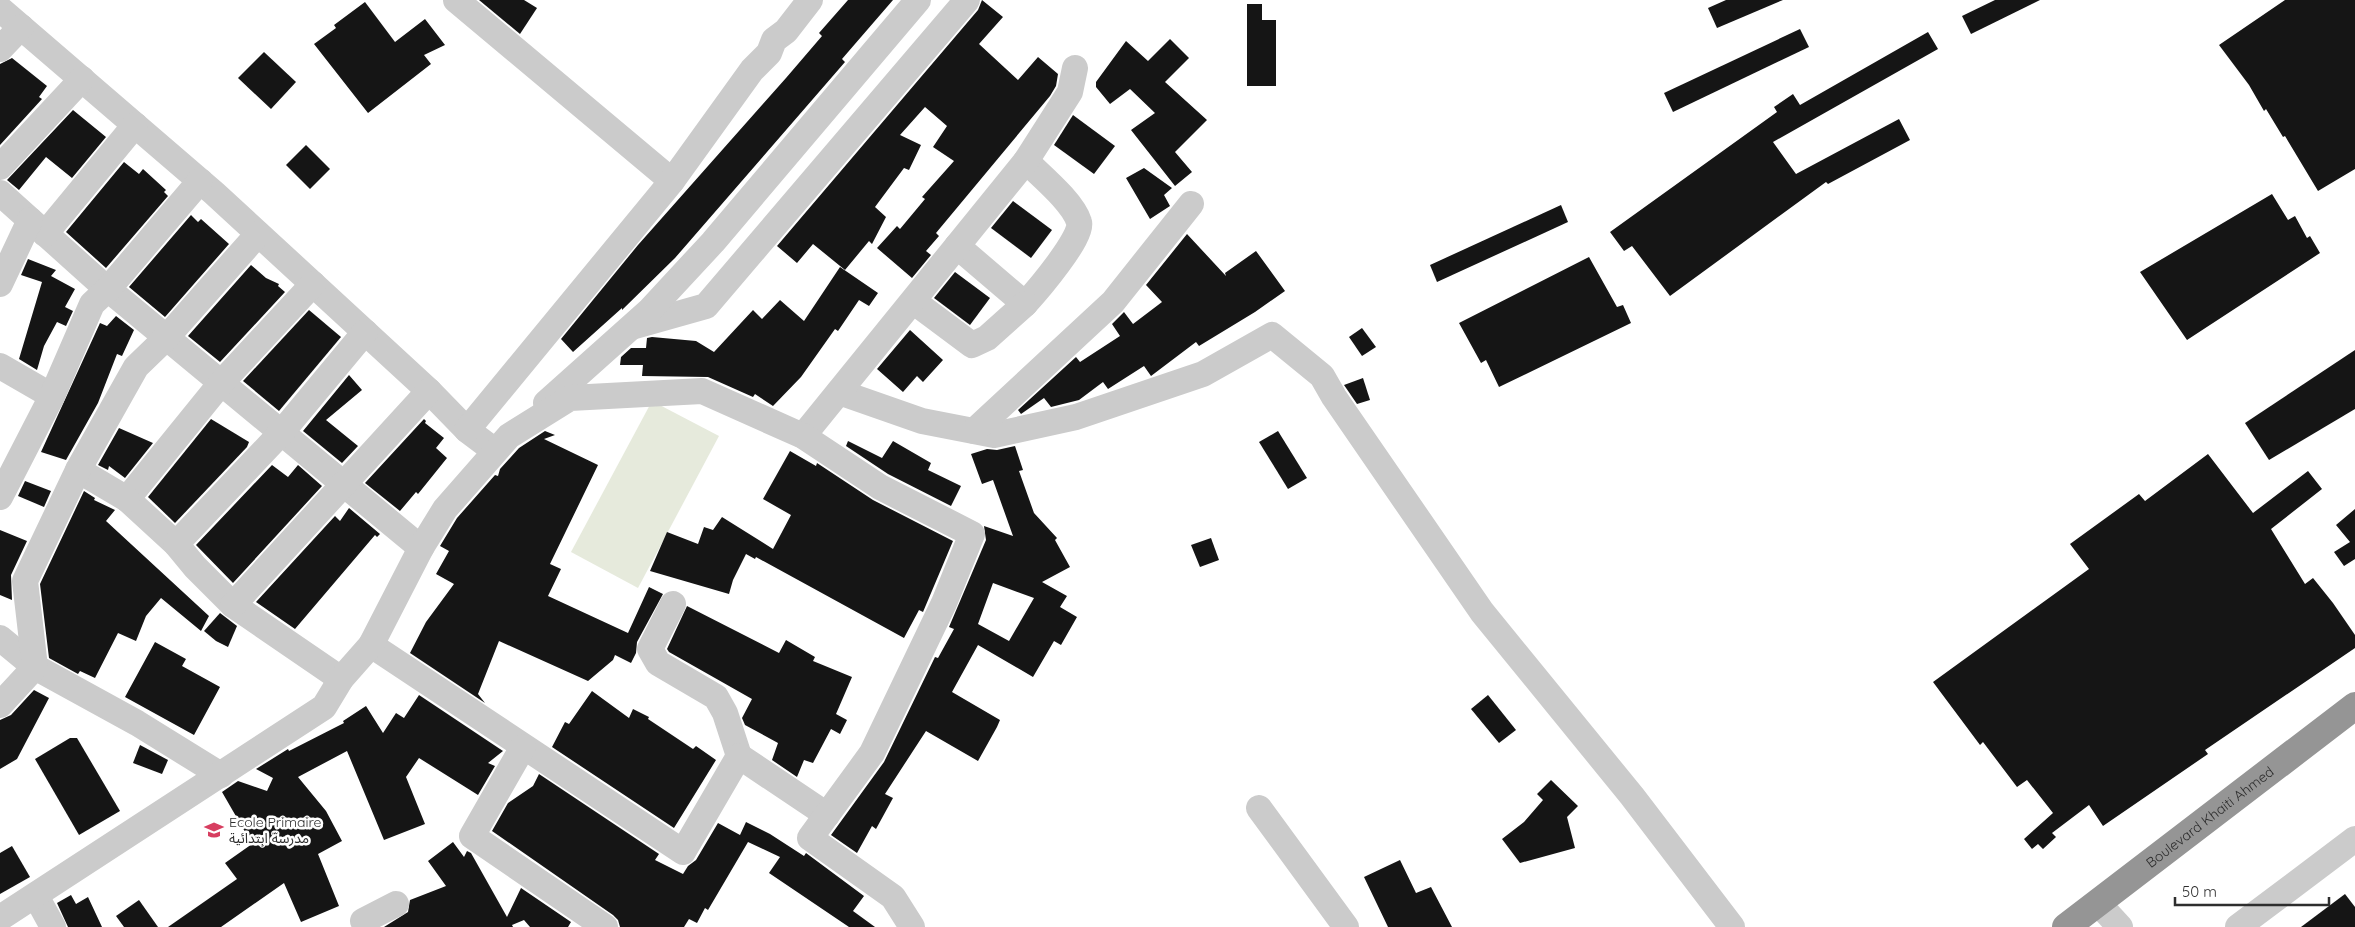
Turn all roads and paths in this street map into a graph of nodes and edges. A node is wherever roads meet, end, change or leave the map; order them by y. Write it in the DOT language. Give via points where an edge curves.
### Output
graph roads {
  1 [pos="456,0"];
  2 [pos="810,0"];
  3 [pos="918,0"];
  4 [pos="967,0"];
  5 [pos="0,9"];
  6 [pos="21,27"];
  7 [pos="0,49"];
  8 [pos="1075,68"];
  9 [pos="82,79"];
  10 [pos="135,125"];
  11 [pos="1026,160"];
  12 [pos="0,167"];
  13 [pos="200,181"];
  14 [pos="672,181"];
  15 [pos="0,193"];
  16 [pos="1191,204"];
  17 [pos="38,227"];
  18 [pos="258,234"];
  19 [pos="957,246"];
  20 [pos="0,284"];
  21 [pos="313,284"];
  22 [pos="108,289"];
  23 [pos="913,301"];
  24 [pos="1025,304"];
  25 [pos="629,328"];
  26 [pos="365,332"];
  27 [pos="166,338"];
  28 [pos="0,366"];
  29 [pos="221,383"];
  30 [pos="429,391"];
  31 [pos="839,392"];
  32 [pos="52,396"];
  33 [pos="467,430"];
  34 [pos="974,431"];
  35 [pos="281,433"];
  36 [pos="803,436"];
  37 [pos="502,444"];
  38 [pos="78,470"];
  39 [pos="343,484"];
  40 [pos="0,497"];
  41 [pos="126,499"];
  42 [pos="176,544"];
  43 [pos="421,548"];
  44 [pos="673,604"];
  45 [pos="233,605"];
  46 [pos="0,638"];
  47 [pos="371,645"];
  48 [pos="35,667"];
  49 [pos="341,679"];
  50 [pos="0,705"];
  51 [pos="2355,706"];
  52 [pos="524,747"];
  53 [pos="739,756"];
  54 [pos="221,775"];
  55 [pos="1259,808"];
  56 [pos="827,815"];
  57 [pos="2352,847"];
  58 [pos="36,896"];
  59 [pos="2098,903"];
  60 [pos="396,904"];
  61 [pos="0,918"];
  62 [pos="53,927"];
  63 [pos="366,927"];
  64 [pos="604,927"];
  65 [pos="912,927"];
  66 [pos="1346,927"];
  67 [pos="1732,927"];
  68 [pos="2066,927"];
  69 [pos="2120,927"];
  70 [pos="2238,927"];
  1 -- 14 [label="street"];
  2 -- 14 [label="street" via="786,31 774,40 769,53 752,70"];
  3 -- 25 [label="street" via="713,242 650,311"];
  4 -- 25 [label="street" via="706,306"];
  5 -- 6 [label="street"];
  6 -- 7 [label="street"];
  6 -- 9 [label="street"];
  8 -- 11 [label="street" via="1070,92"];
  9 -- 10 [label="street"];
  9 -- 12 [label="street"];
  10 -- 13 [label="street"];
  10 -- 17 [label="street"];
  11 -- 19 [label="street"];
  11 -- 24 [label="street" via="1074,211 1080,230"];
  13 -- 18 [label="street"];
  13 -- 22 [label="street"];
  14 -- 33 [label="street"];
  15 -- 17 [label="street"];
  16 -- 34 [label="street" via="1113,302"];
  17 -- 20 [label="street"];
  17 -- 22 [label="street"];
  18 -- 21 [label="street"];
  18 -- 27 [label="street"];
  19 -- 23 [label="street"];
  19 -- 24 [label="street"];
  21 -- 26 [label="street"];
  21 -- 29 [label="street"];
  22 -- 27 [label="street"];
  22 -- 32 [label="street" via="92,304"];
  23 -- 24 [label="street" via="972,345 987,338"];
  23 -- 31 [label="street"];
  25 -- 37 [label="street"];
  26 -- 30 [label="street"];
  26 -- 35 [label="street"];
  27 -- 29 [label="street"];
  27 -- 38 [label="street" via="136,367"];
  28 -- 32 [label="street"];
  29 -- 35 [label="street"];
  29 -- 41 [label="street"];
  30 -- 33 [label="street"];
  30 -- 39 [label="street"];
  31 -- 34 [label="street" via="922,420"];
  31 -- 36 [label="street"];
  32 -- 40 [label="street"];
  33 -- 37 [label="street"];
  34 -- 67 [label="street" via="994,435 1076,417 1203,374 1272,335 1322,376 1482,612 1632,796"];
  35 -- 39 [label="street"];
  35 -- 42 [label="street"];
  36 -- 37 [label="street" via="702,391 570,398"];
  36 -- 56 [label="street" via="880,487 972,534 944,604 872,754"];
  37 -- 43 [label="street" via="445,509"];
  38 -- 41 [label="street"];
  38 -- 48 [label="street" via="24,580"];
  39 -- 43 [label="street"];
  39 -- 45 [label="street"];
  41 -- 42 [label="street"];
  42 -- 45 [label="street"];
  43 -- 47 [label="street"];
  44 -- 53 [label="street" via="650,649 658,663 716,697 725,713"];
  45 -- 49 [label="street"];
  46 -- 48 [label="street"];
  47 -- 49 [label="street"];
  47 -- 52 [label="street"];
  48 -- 50 [label="street"];
  48 -- 54 [label="street" via="137,723"];
  49 -- 54 [label="street" via="324,707"];
  51 -- 59 [label="highway, Boulevard Khaiti Ahmed"];
  52 -- 53 [label="street" via="682,852"];
  52 -- 64 [label="street" via="472,836"];
  53 -- 56 [label="street"];
  54 -- 58 [label="street"];
  55 -- 66 [label="street"];
  56 -- 65 [label="street" via="810,838 893,897"];
  57 -- 70 [label="street"];
  58 -- 61 [label="street"];
  58 -- 62 [label="street"];
  59 -- 68 [label="highway, Boulevard Khaiti Ahmed"];
  59 -- 69 [label="street"];
  60 -- 63 [label="street" via="363,921"];
}
